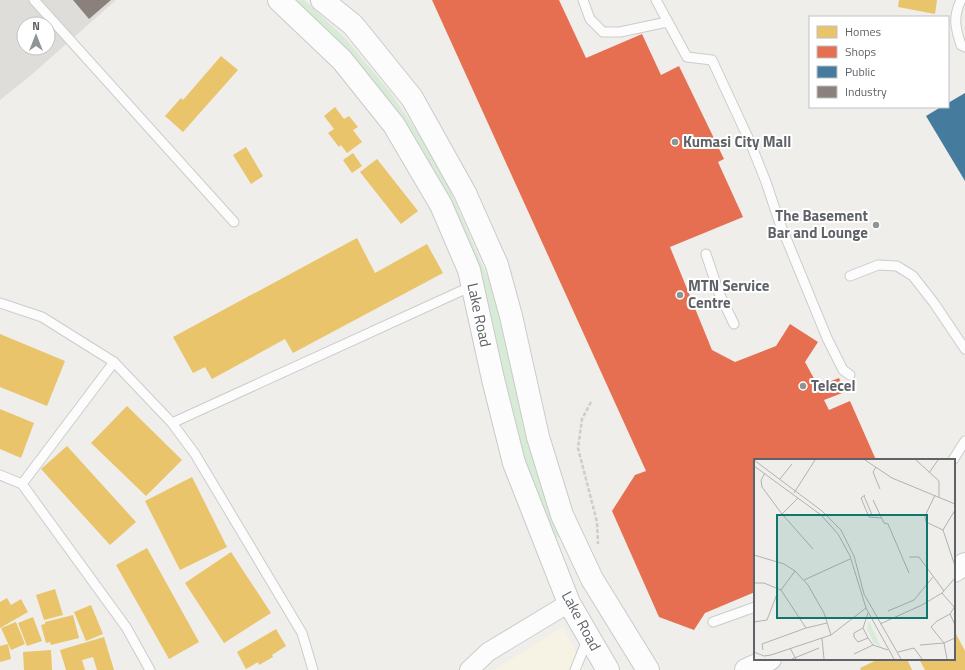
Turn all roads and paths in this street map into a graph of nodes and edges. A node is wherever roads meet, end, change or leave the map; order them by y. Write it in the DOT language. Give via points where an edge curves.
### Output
graph roads {
  1 [pos="34,0"];
  2 [pos="278,0"];
  3 [pos="322,0"];
  4 [pos="583,0"];
  5 [pos="656,0"];
  6 [pos="960,0"];
  7 [pos="667,22"];
  8 [pos="965,47"];
  9 [pos="234,222"];
  10 [pos="706,254"];
  11 [pos="850,276"];
  12 [pos="472,285"];
  13 [pos="0,303"];
  14 [pos="734,324"];
  15 [pos="965,349"];
  16 [pos="114,362"];
  17 [pos="850,375"];
  18 [pos="591,402"];
  19 [pos="172,423"];
  20 [pos="965,441"];
  21 [pos="955,459"];
  22 [pos="0,475"];
  23 [pos="22,484"];
  24 [pos="598,551"];
  25 [pos="965,564"];
  26 [pos="955,570"];
  27 [pos="569,603"];
  28 [pos="754,606"];
  29 [pos="713,622"];
  30 [pos="588,636"];
  31 [pos="768,660"];
  32 [pos="150,670"];
  33 [pos="314,670"];
  34 [pos="469,670"];
  35 [pos="575,670"];
  36 [pos="608,670"];
  37 [pos="648,670"];
  38 [pos="746,670"];
  1 -- 9 [label="lane"];
  2 -- 12 [label="main road, Lake Road" via="342,60 394,125 441,204 469,270"];
  3 -- 37 [label="main road, Lake Road" via="353,25 412,98 465,193 497,265 538,437 562,516 592,579"];
  4 -- 7 [label="lane" via="590,19 603,32 620,32"];
  5 -- 7 [label="lane"];
  6 -- 8 [label="lane" via="956,10 955,29 961,45"];
  7 -- 17 [label="lane" via="687,56 712,60 750,142 827,338 843,370"];
  10 -- 14 [label="lane" via="719,293"];
  11 -- 15 [label="lane" via="878,265 897,266 913,276"];
  12 -- 19 [label="lane"];
  12 -- 27 [label="main road, Lake Road" via="514,463"];
  13 -- 16 [label="lane" via="42,317"];
  16 -- 19 [label="lane"];
  16 -- 23 [label="lane"];
  18 -- 24 [label="path" via="582,418 578,448 597,522"];
  19 -- 33 [label="lane" via="195,454 302,633"];
  20 -- 21 [label="lane"];
  22 -- 23 [label="lane"];
  23 -- 32 [label="lane" via="126,627"];
  25 -- 26 [label="main road"];
  27 -- 30 [label="main road, Lake Road"];
  27 -- 34 [label="street" via="488,652"];
  28 -- 29 [label="lane"];
  30 -- 35 [label="lane"];
  30 -- 36 [label="main road, Lake Road"];
  31 -- 38 [label="main road"];
}
